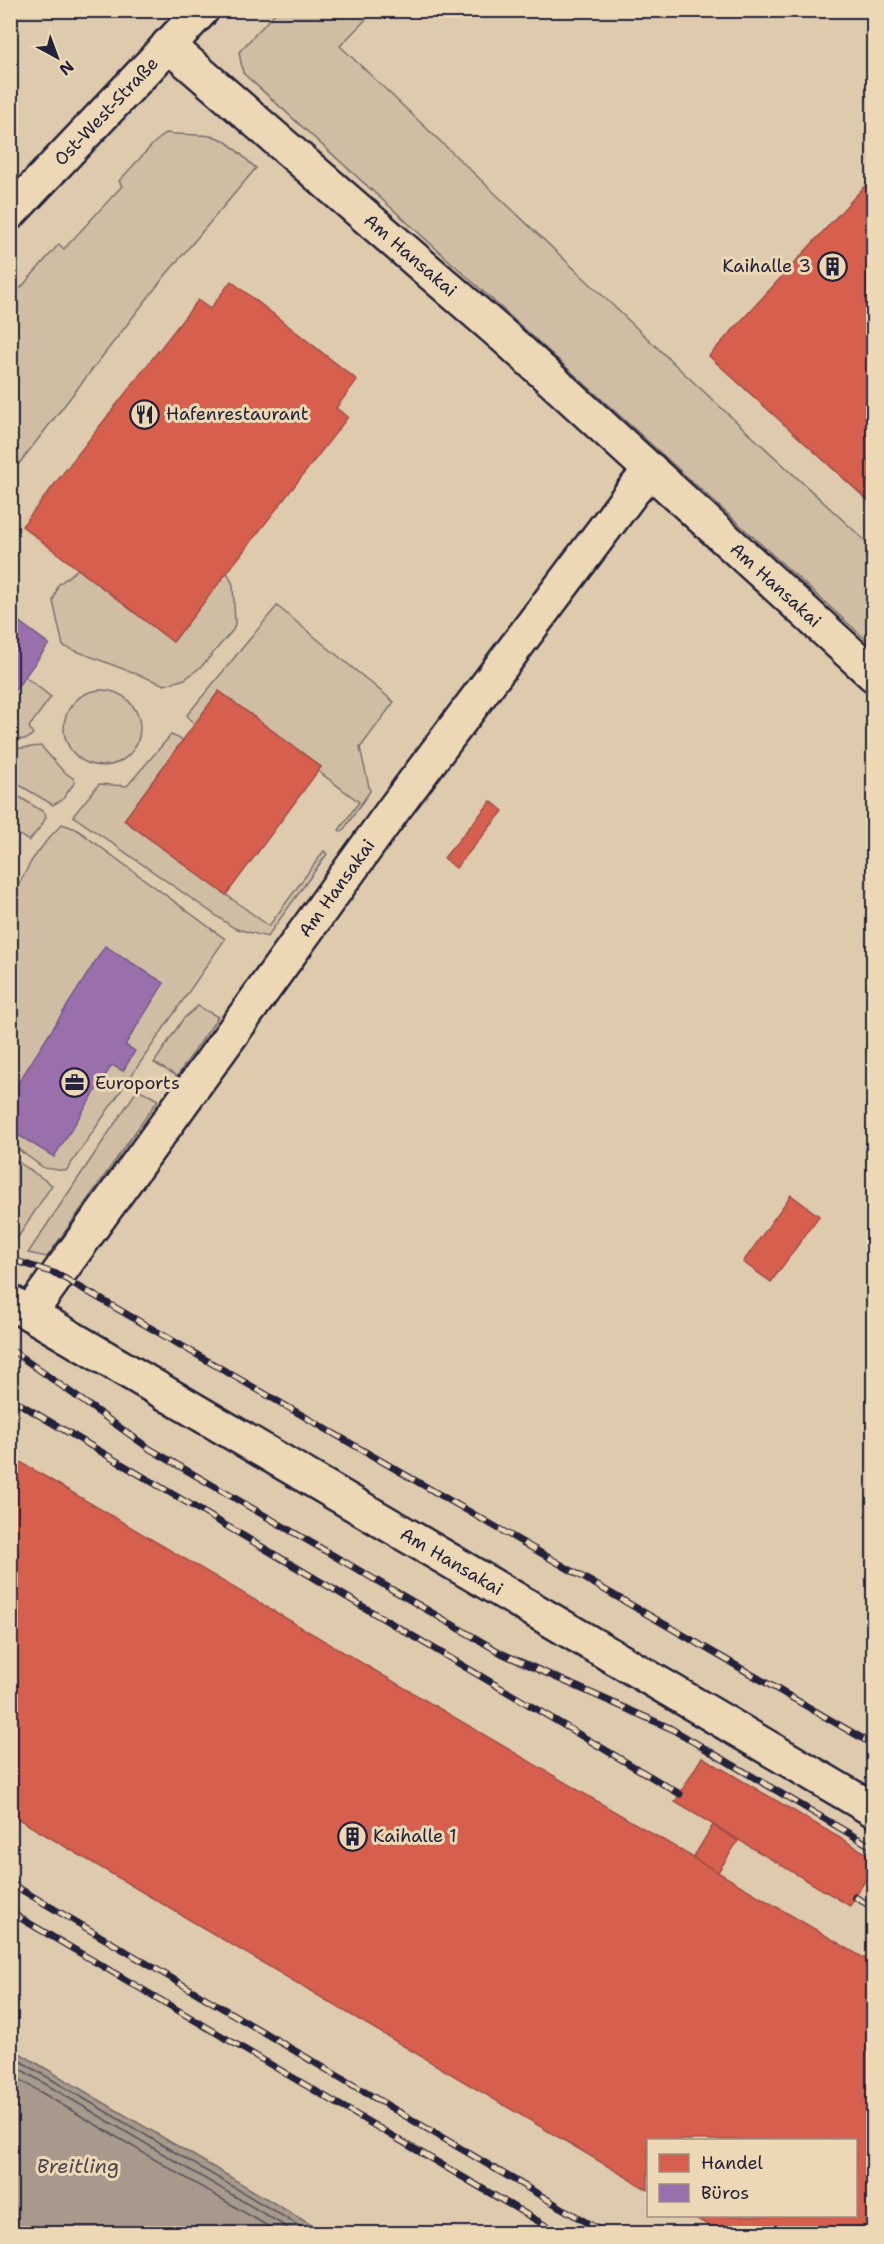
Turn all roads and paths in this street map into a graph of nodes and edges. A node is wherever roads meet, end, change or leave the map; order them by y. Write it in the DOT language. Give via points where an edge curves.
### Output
graph roads {
  1 [pos="202,10"];
  2 [pos="168,45"];
  3 [pos="10,213"];
  4 [pos="651,470"];
  5 [pos="873,675"];
  6 [pos="20,1307"];
  7 [pos="873,1810"];
  1 -- 2 [label="street, Ost-West-Straße"];
  2 -- 3 [label="street, Ost-West-Straße"];
  2 -- 4 [label="street, Am Hansakai" via="508,340"];
  4 -- 5 [label="street, Am Hansakai"];
  4 -- 6 [label="street, Am Hansakai"];
  6 -- 7 [label="street, Am Hansakai"];
}
